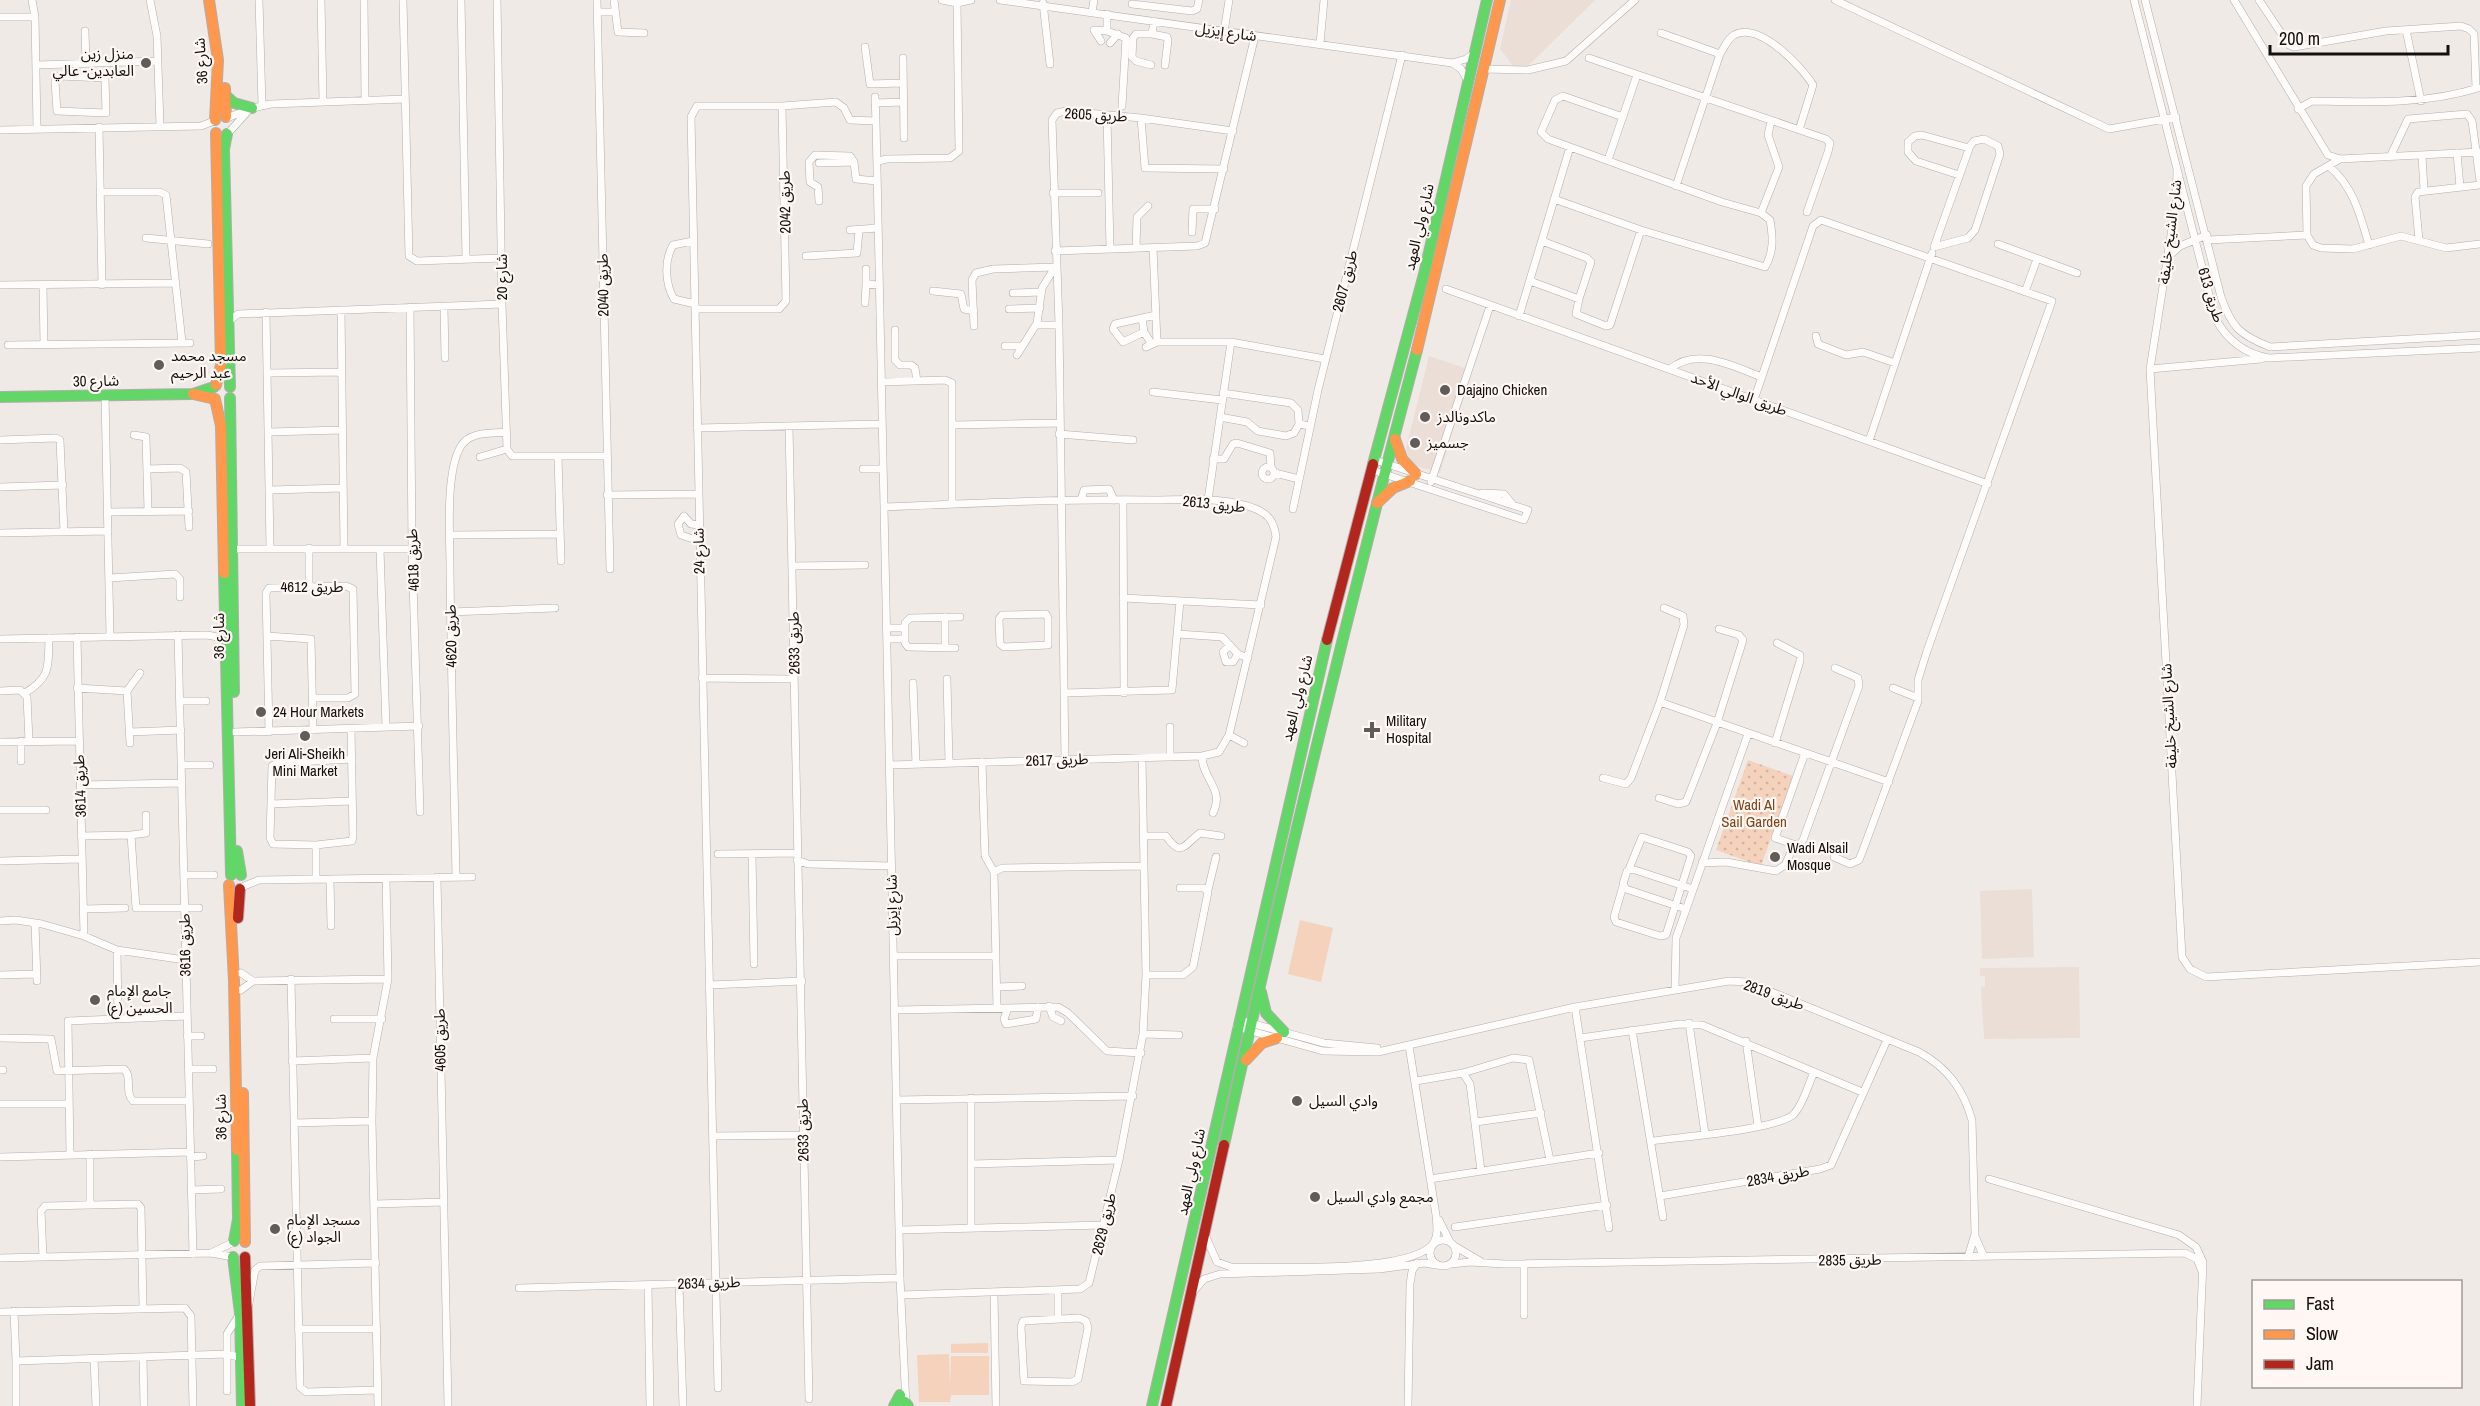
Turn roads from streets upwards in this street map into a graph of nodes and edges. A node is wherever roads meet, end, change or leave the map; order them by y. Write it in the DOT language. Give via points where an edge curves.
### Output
graph roads {
  1 [pos="32,0"];
  2 [pos="150,0"];
  3 [pos="210,0"];
  4 [pos="259,0"];
  5 [pos="321,0"];
  6 [pos="364,0"];
  7 [pos="404,0"];
  8 [pos="461,0"];
  9 [pos="497,0"];
  10 [pos="597,0"];
  11 [pos="614,0"];
  12 [pos="942,0"];
  13 [pos="971,0"];
  14 [pos="1000,0"];
  15 [pos="1094,0"];
  16 [pos="1199,0"];
  17 [pos="1229,0"];
  18 [pos="1324,0"];
  19 [pos="1487,0"];
  20 [pos="1500,0"];
  21 [pos="1635,0"];
  22 [pos="1835,0"];
  23 [pos="2134,0"];
  24 [pos="2145,0"];
  25 [pos="2259,0"];
  26 [pos="2237,1"];
  27 [pos="1039,2"];
  28 [pos="957,3"];
  29 [pos="1132,4"];
  30 [pos="1179,11"];
  31 [pos="598,12"];
  32 [pos="615,12"];
  33 [pos="1092,12"];
  34 [pos="1107,14"];
  35 [pos="0,17"];
  36 [pos="35,17"];
  37 [pos="1154,21"];
  38 [pos="1177,25"];
  39 [pos="2406,30"];
  40 [pos="85,31"];
  41 [pos="1107,31"];
  42 [pos="1224,32"];
  43 [pos="644,33"];
  44 [pos="1661,33"];
  45 [pos="1118,34"];
  46 [pos="1152,34"];
  47 [pos="1255,36"];
  48 [pos="1101,41"];
  49 [pos="1110,43"];
  50 [pos="1320,44"];
  51 [pos="865,47"];
  52 [pos="1475,53"];
  53 [pos="1720,54"];
  54 [pos="1402,55"];
  55 [pos="903,58"];
  56 [pos="1589,58"];
  57 [pos="158,62"];
  58 [pos="1050,63"];
  59 [pos="1452,63"];
  60 [pos="87,64"];
  61 [pos="1151,64"];
  62 [pos="37,65"];
  63 [pos="1165,65"];
  64 [pos="1472,66"];
  65 [pos="1484,69"];
  66 [pos="1638,75"];
  67 [pos="1468,82"];
  68 [pos="903,83"];
  69 [pos="2478,88"];
  70 [pos="225,94"];
  71 [pos="405,99"];
  72 [pos="1706,99"];
  73 [pos="365,100"];
  74 [pos="323,101"];
  75 [pos="2421,101"];
  76 [pos="903,102"];
  77 [pos="257,106"];
  78 [pos="782,106"];
  79 [pos="1122,106"];
  80 [pos="2298,109"];
  81 [pos="85,113"];
  82 [pos="1107,115"];
  83 [pos="1623,117"];
  84 [pos="2176,117"];
  85 [pos="1141,118"];
  86 [pos="2164,119"];
  87 [pos="876,121"];
  88 [pos="1771,121"];
  89 [pos="160,126"];
  90 [pos="221,126"];
  91 [pos="99,127"];
  92 [pos="37,128"];
  93 [pos="86,128"];
  94 [pos="0,130"];
  95 [pos="1799,130"];
  96 [pos="1233,131"];
  97 [pos="904,138"];
  98 [pos="1570,147"];
  99 [pos="1969,148"];
  100 [pos="2479,152"];
  101 [pos="2457,153"];
  102 [pos="2422,156"];
  103 [pos="2390,157"];
  104 [pos="2340,159"];
  105 [pos="1608,160"];
  106 [pos="878,161"];
  107 [pos="854,162"];
  108 [pos="819,163"];
  109 [pos="2330,167"];
  110 [pos="1224,169"];
  111 [pos="2177,170"];
  112 [pos="1959,175"];
  113 [pos="877,181"];
  114 [pos="2480,183"];
  115 [pos="1676,186"];
  116 [pos="2460,187"];
  117 [pos="2424,190"];
  118 [pos="100,192"];
  119 [pos="1098,193"];
  120 [pos="1053,194"];
  121 [pos="1554,199"];
  122 [pos="819,201"];
  123 [pos="1148,206"];
  124 [pos="1215,209"];
  125 [pos="1807,212"];
  126 [pos="1761,213"];
  127 [pos="878,228"];
  128 [pos="850,230"];
  129 [pos="859,230"];
  130 [pos="1641,230"];
  131 [pos="1192,232"];
  132 [pos="2307,234"];
  133 [pos="146,238"];
  134 [pos="2195,238"];
  135 [pos="2208,238"];
  136 [pos="2419,240"];
  137 [pos="693,241"];
  138 [pos="1542,241"];
  139 [pos="172,242"];
  140 [pos="208,244"];
  141 [pos="1998,244"];
  142 [pos="2480,244"];
  143 [pos="2369,245"];
  144 [pos="1934,247"];
  145 [pos="1136,248"];
  146 [pos="1154,248"];
  147 [pos="1110,249"];
  148 [pos="1055,251"];
  149 [pos="806,256"];
  150 [pos="1931,257"];
  151 [pos="466,258"];
  152 [pos="502,258"];
  153 [pos="2168,258"];
  154 [pos="2037,259"];
  155 [pos="1055,267"];
  156 [pos="866,269"];
  157 [pos="2077,273"];
  158 [pos="1530,281"];
  159 [pos="176,283"];
  160 [pos="866,284"];
  161 [pos="0,285"];
  162 [pos="102,285"];
  163 [pos="879,285"];
  164 [pos="43,286"];
  165 [pos="1446,289"];
  166 [pos="933,291"];
  167 [pos="1041,292"];
  168 [pos="2025,292"];
  169 [pos="1013,293"];
  170 [pos="1579,300"];
  171 [pos="865,303"];
  172 [pos="501,304"];
  173 [pos="228,306"];
  174 [pos="444,306"];
  175 [pos="1490,306"];
  176 [pos="695,307"];
  177 [pos="410,308"];
  178 [pos="1040,308"];
  179 [pos="1009,309"];
  180 [pos="341,310"];
  181 [pos="974,311"];
  182 [pos="266,312"];
  183 [pos="238,314"];
  184 [pos="1156,315"];
  185 [pos="1520,316"];
  186 [pos="1142,318"];
  187 [pos="228,322"];
  188 [pos="1036,325"];
  189 [pos="1059,325"];
  190 [pos="974,326"];
  191 [pos="895,330"];
  192 [pos="1144,332"];
  193 [pos="2480,335"];
  194 [pos="1816,336"];
  195 [pos="1231,342"];
  196 [pos="1151,344"];
  197 [pos="8,345"];
  198 [pos="44,345"];
  199 [pos="1005,346"];
  200 [pos="1022,346"];
  201 [pos="881,348"];
  202 [pos="2480,348"];
  203 [pos="895,349"];
  204 [pos="1017,355"];
  205 [pos="445,358"];
  206 [pos="2270,358"];
  207 [pos="1325,359"];
  208 [pos="1895,363"];
  209 [pos="1670,369"];
  210 [pos="2150,369"];
  211 [pos="341,372"];
  212 [pos="268,374"];
  213 [pos="1762,377"];
  214 [pos="917,381"];
  215 [pos="882,382"];
  216 [pos="215,386"];
  217 [pos="230,392"];
  218 [pos="1153,392"];
  219 [pos="192,394"];
  220 [pos="105,396"];
  221 [pos="1223,396"];
  222 [pos="0,397"];
  223 [pos="215,399"];
  224 [pos="1754,400"];
  225 [pos="1220,417"];
  226 [pos="1059,423"];
  227 [pos="882,424"];
  228 [pos="1299,424"];
  229 [pos="953,425"];
  230 [pos="789,426"];
  231 [pos="1310,426"];
  232 [pos="697,428"];
  233 [pos="342,430"];
  234 [pos="269,432"];
  235 [pos="506,432"];
  236 [pos="1059,434"];
  237 [pos="134,435"];
  238 [pos="1395,439"];
  239 [pos="0,440"];
  240 [pos="1133,440"];
  241 [pos="1869,441"];
  242 [pos="507,449"];
  243 [pos="558,456"];
  244 [pos="607,456"];
  245 [pos="480,457"];
  246 [pos="1214,459"];
  247 [pos="1380,466"];
  248 [pos="147,469"];
  249 [pos="863,469"];
  250 [pos="883,469"];
  251 [pos="1413,477"];
  252 [pos="1432,478"];
  253 [pos="1299,479"];
  254 [pos="1988,484"];
  255 [pos="63,485"];
  256 [pos="0,487"];
  257 [pos="1429,487"];
  258 [pos="343,488"];
  259 [pos="270,490"];
  260 [pos="698,494"];
  261 [pos="608,495"];
  262 [pos="1123,500"];
  263 [pos="1208,500"];
  264 [pos="1061,501"];
  265 [pos="952,504"];
  266 [pos="1377,504"];
  267 [pos="884,507"];
  268 [pos="1293,509"];
  269 [pos="148,511"];
  270 [pos="189,511"];
  271 [pos="108,512"];
  272 [pos="699,525"];
  273 [pos="189,527"];
  274 [pos="108,531"];
  275 [pos="64,532"];
  276 [pos="0,533"];
  277 [pos="560,534"];
  278 [pos="450,535"];
  279 [pos="699,541"];
  280 [pos="270,548"];
  281 [pos="309,548"];
  282 [pos="233,549"];
  283 [pos="344,549"];
  284 [pos="381,549"];
  285 [pos="412,549"];
  286 [pos="561,561"];
  287 [pos="865,564"];
  288 [pos="792,566"];
  289 [pos="610,569"];
  290 [pos="109,578"];
  291 [pos="309,587"];
  292 [pos="180,597"];
  293 [pos="1123,598"];
  294 [pos="1180,601"];
  295 [pos="1261,605"];
  296 [pos="555,608"];
  297 [pos="1664,608"];
  298 [pos="450,612"];
  299 [pos="945,617"];
  300 [pos="960,617"];
  301 [pos="226,625"];
  302 [pos="905,627"];
  303 [pos="887,628"];
  304 [pos="1719,629"];
  305 [pos="1063,630"];
  306 [pos="1049,631"];
  307 [pos="1178,634"];
  308 [pos="178,635"];
  309 [pos="207,635"];
  310 [pos="110,636"];
  311 [pos="267,636"];
  312 [pos="77,637"];
  313 [pos="49,638"];
  314 [pos="0,639"];
  315 [pos="887,639"];
  316 [pos="905,639"];
  317 [pos="1778,643"];
  318 [pos="226,644"];
  319 [pos="1230,645"];
  320 [pos="945,648"];
  321 [pos="955,648"];
  322 [pos="1238,654"];
  323 [pos="1248,658"];
  324 [pos="1835,668"];
  325 [pos="140,673"];
  326 [pos="702,678"];
  327 [pos="795,679"];
  328 [pos="947,679"];
  329 [pos="913,683"];
  330 [pos="78,688"];
  331 [pos="1893,688"];
  332 [pos="0,691"];
  333 [pos="127,691"];
  334 [pos="25,693"];
  335 [pos="1064,693"];
  336 [pos="1124,693"];
  337 [pos="313,698"];
  338 [pos="1918,698"];
  339 [pos="206,700"];
  340 [pos="181,701"];
  341 [pos="1660,702"];
  342 [pos="1717,723"];
  343 [pos="419,726"];
  344 [pos="386,727"];
  345 [pos="1170,727"];
  346 [pos="351,728"];
  347 [pos="182,730"];
  348 [pos="313,730"];
  349 [pos="130,732"];
  350 [pos="235,732"];
  351 [pos="269,732"];
  352 [pos="1748,734"];
  353 [pos="1229,735"];
  354 [pos="25,741"];
  355 [pos="78,741"];
  356 [pos="0,742"];
  357 [pos="130,743"];
  358 [pos="1244,743"];
  359 [pos="1775,743"];
  360 [pos="1223,748"];
  361 [pos="1805,753"];
  362 [pos="1202,756"];
  363 [pos="1170,757"];
  364 [pos="1142,758"];
  365 [pos="352,759"];
  366 [pos="1065,760"];
  367 [pos="21,761"];
  368 [pos="982,762"];
  369 [pos="1832,762"];
  370 [pos="949,763"];
  371 [pos="916,764"];
  372 [pos="182,765"];
  373 [pos="210,765"];
  374 [pos="890,765"];
  375 [pos="1603,778"];
  376 [pos="1889,782"];
  377 [pos="182,783"];
  378 [pos="80,785"];
  379 [pos="1659,798"];
  380 [pos="352,801"];
  381 [pos="271,804"];
  382 [pos="0,810"];
  383 [pos="46,810"];
  384 [pos="420,812"];
  385 [pos="1213,813"];
  386 [pos="146,815"];
  387 [pos="131,835"];
  388 [pos="81,836"];
  389 [pos="1143,836"];
  390 [pos="1221,836"];
  391 [pos="316,845"];
  392 [pos="1794,846"];
  393 [pos="718,854"];
  394 [pos="752,854"];
  395 [pos="797,857"];
  396 [pos="1216,857"];
  397 [pos="1834,858"];
  398 [pos="81,859"];
  399 [pos="0,861"];
  400 [pos="1702,863"];
  401 [pos="892,866"];
  402 [pos="1143,866"];
  403 [pos="1629,869"];
  404 [pos="994,872"];
  405 [pos="184,875"];
  406 [pos="214,875"];
  407 [pos="472,876"];
  408 [pos="437,877"];
  409 [pos="456,877"];
  410 [pos="386,878"];
  411 [pos="316,879"];
  412 [pos="330,879"];
  413 [pos="259,880"];
  414 [pos="237,882"];
  415 [pos="1623,886"];
  416 [pos="1681,886"];
  417 [pos="1180,888"];
  418 [pos="1208,890"];
  419 [pos="1693,890"];
  420 [pos="1675,906"];
  421 [pos="125,908"];
  422 [pos="184,908"];
  423 [pos="199,908"];
  424 [pos="83,909"];
  425 [pos="1686,909"];
  426 [pos="0,921"];
  427 [pos="35,923"];
  428 [pos="331,926"];
  429 [pos="84,936"];
  430 [pos="117,950"];
  431 [pos="894,956"];
  432 [pos="996,956"];
  433 [pos="185,960"];
  434 [pos="2480,962"];
  435 [pos="754,964"];
  436 [pos="241,973"];
  437 [pos="0,975"];
  438 [pos="1146,975"];
  439 [pos="291,979"];
  440 [pos="388,979"];
  441 [pos="253,981"];
  442 [pos="802,981"];
  443 [pos="709,985"];
  444 [pos="1022,986"];
  445 [pos="997,987"];
  446 [pos="1260,989"];
  447 [pos="241,990"];
  448 [pos="1675,990"];
  449 [pos="1038,1006"];
  450 [pos="1049,1006"];
  451 [pos="1575,1007"];
  452 [pos="997,1008"];
  453 [pos="1008,1008"];
  454 [pos="895,1010"];
  455 [pos="187,1016"];
  456 [pos="118,1018"];
  457 [pos="334,1019"];
  458 [pos="382,1019"];
  459 [pos="1061,1021"];
  460 [pos="1689,1023"];
  461 [pos="1244,1025"];
  462 [pos="1632,1030"];
  463 [pos="1143,1034"];
  464 [pos="1179,1035"];
  465 [pos="1281,1035"];
  466 [pos="187,1036"];
  467 [pos="201,1036"];
  468 [pos="0,1038"];
  469 [pos="1580,1038"];
  470 [pos="1887,1040"];
  471 [pos="1746,1041"];
  472 [pos="1409,1046"];
  473 [pos="1141,1053"];
  474 [pos="373,1058"];
  475 [pos="292,1061"];
  476 [pos="1244,1063"];
  477 [pos="188,1069"];
  478 [pos="213,1069"];
  479 [pos="68,1071"];
  480 [pos="1814,1071"];
  481 [pos="1463,1072"];
  482 [pos="1416,1081"];
  483 [pos="1862,1092"];
  484 [pos="1132,1096"];
  485 [pos="971,1098"];
  486 [pos="896,1100"];
  487 [pos="189,1101"];
  488 [pos="0,1104"];
  489 [pos="69,1104"];
  490 [pos="1541,1113"];
  491 [pos="372,1121"];
  492 [pos="1476,1122"];
  493 [pos="294,1123"];
  494 [pos="1758,1126"];
  495 [pos="1705,1134"];
  496 [pos="802,1135"];
  497 [pos="713,1136"];
  498 [pos="1652,1141"];
  499 [pos="1599,1153"];
  500 [pos="70,1154"];
  501 [pos="90,1154"];
  502 [pos="190,1155"];
  503 [pos="203,1156"];
  504 [pos="0,1157"];
  505 [pos="1550,1160"];
  506 [pos="1119,1161"];
  507 [pos="971,1164"];
  508 [pos="1481,1171"];
  509 [pos="1430,1179"];
  510 [pos="1989,1179"];
  511 [pos="221,1189"];
  512 [pos="191,1190"];
  513 [pos="1660,1196"];
  514 [pos="444,1202"];
  515 [pos="90,1204"];
  516 [pos="375,1204"];
  517 [pos="1607,1205"];
  518 [pos="1436,1215"];
  519 [pos="1663,1217"];
  520 [pos="1104,1225"];
  521 [pos="971,1227"];
  522 [pos="1455,1227"];
  523 [pos="1610,1228"];
  524 [pos="900,1230"];
  525 [pos="1975,1234"];
  526 [pos="1205,1235"];
  527 [pos="237,1242"];
  528 [pos="1451,1243"];
  529 [pos="1432,1245"];
  530 [pos="211,1253"];
  531 [pos="193,1254"];
  532 [pos="142,1256"];
  533 [pos="43,1257"];
  534 [pos="233,1257"];
  535 [pos="245,1257"];
  536 [pos="1968,1257"];
  537 [pos="1984,1257"];
  538 [pos="0,1258"];
  539 [pos="376,1263"];
  540 [pos="1403,1263"];
  541 [pos="1417,1263"];
  542 [pos="1485,1263"];
  543 [pos="1451,1264"];
  544 [pos="1524,1264"];
  545 [pos="297,1265"];
  546 [pos="1436,1265"];
  547 [pos="2203,1274"];
  548 [pos="900,1278"];
  549 [pos="806,1280"];
  550 [pos="715,1283"];
  551 [pos="680,1284"];
  552 [pos="1410,1284"];
  553 [pos="648,1285"];
  554 [pos="519,1288"];
  555 [pos="1056,1290"];
  556 [pos="994,1293"];
  557 [pos="901,1295"];
  558 [pos="1189,1299"];
  559 [pos="143,1307"];
  560 [pos="14,1311"];
  561 [pos="244,1311"];
  562 [pos="0,1312"];
  563 [pos="1524,1315"];
  564 [pos="1056,1318"];
  565 [pos="298,1329"];
  566 [pos="377,1329"];
  567 [pos="227,1354"];
  568 [pos="192,1356"];
  569 [pos="142,1358"];
  570 [pos="94,1359"];
  571 [pos="242,1359"];
  572 [pos="15,1361"];
  573 [pos="718,1388"];
  574 [pos="378,1390"];
  575 [pos="227,1391"];
  576 [pos="808,1399"];
  577 [pos="904,1400"];
  578 [pos="1151,1403"];
  579 [pos="246,1405"];
  580 [pos="16,1406"];
  581 [pos="96,1406"];
  582 [pos="144,1406"];
  583 [pos="193,1406"];
  584 [pos="378,1406"];
  585 [pos="448,1406"];
  586 [pos="650,1406"];
  587 [pos="682,1406"];
  588 [pos="894,1406"];
  589 [pos="996,1406"];
  590 [pos="1166,1406"];
  591 [pos="1408,1406"];
  592 [pos="2197,1406"];
  1 -- 36 [label="street"];
  2 -- 57 [label="street"];
  3 -- 70 [label="street, شارع 36" via="223,44"];
  3 -- 90 [label="street, شارع 36"];
  4 -- 77 [label="street"];
  5 -- 74 [label="street"];
  6 -- 73 [label="street"];
  7 -- 71 [label="street"];
  8 -- 151 [label="street"];
  9 -- 152 [label="street, شارع 20"];
  10 -- 31 [label="street, طريق 2040"];
  11 -- 32 [label="street"];
  12 -- 28 [label="street"];
  13 -- 28 [label="street"];
  14 -- 27 [label="street, شارع إيزيل"];
  15 -- 33 [label="street"];
  16 -- 30 [label="street" via="1196,10"];
  17 -- 42 [label="street"];
  18 -- 50 [label="street"];
  19 -- 52 [label="street, شارع ولي العهد"];
  20 -- 65 [label="street, شارع ولي العهد"];
  21 -- 65 [label="street" via="1566,61 1528,70"];
  22 -- 86 [label="street" via="2109,129"];
  23 -- 86 [label="street, طريق 613"];
  24 -- 84 [label="street, طريق 613"];
  25 -- 39 [label="street" via="2294,47"];
  26 -- 80 [label="street"];
  27 -- 33 [label="street, شارع إيزيل"];
  27 -- 58 [label="street"];
  28 -- 106 [label="street" via="959,151 950,158"];
  29 -- 30 [label="street"];
  30 -- 38 [label="street"];
  31 -- 32 [label="street"];
  31 -- 244 [label="street, طريق 2040"];
  32 -- 43 [label="street" via="618,32"];
  33 -- 34 [label="street, شارع إيزيل"];
  34 -- 37 [label="street, شارع إيزيل"];
  34 -- 41 [label="street"];
  35 -- 36 [label="street"];
  36 -- 62 [label="street"];
  37 -- 38 [label="street, شارع إيزيل"];
  37 -- 46 [label="street"];
  38 -- 42 [label="street, شارع إيزيل"];
  39 -- 69 [label="street" via="2469,28 2474,34"];
  39 -- 75 [label="street"];
  40 -- 60 [label="street"];
  41 -- 45 [label="street"];
  41 -- 48 [label="street" via="1094,30"];
  42 -- 47 [label="street, شارع إيزيل"];
  44 -- 53 [label="street"];
  45 -- 49 [label="street"];
  45 -- 79 [label="street" via="1124,35 1127,42"];
  46 -- 61 [label="street" via="1136,34 1132,57"];
  46 -- 63 [label="street" via="1167,37"];
  47 -- 50 [label="street, شارع إيزيل"];
  47 -- 96 [label="street"];
  50 -- 54 [label="street, شارع إيزيل"];
  51 -- 68 [label="street" via="870,84"];
  52 -- 59 [label="street"];
  52 -- 64 [label="street, شارع ولي العهد"];
  53 -- 72 [label="street"];
  53 -- 95 [label="street" via="1733,35 1740,33 1772,41 1813,85"];
  54 -- 59 [label="street, شارع إيزيل"];
  54 -- 207 [label="street, طريق 2607"];
  55 -- 68 [label="street"];
  56 -- 66 [label="street"];
  57 -- 60 [label="street"];
  57 -- 89 [label="street"];
  59 -- 67 [label="street"];
  60 -- 62 [label="street"];
  62 -- 92 [label="street"];
  64 -- 65 [label="street"];
  64 -- 67 [label="street, شارع ولي العهد"];
  65 -- 238 [label="street, شارع ولي العهد"];
  66 -- 72 [label="street"];
  66 -- 83 [label="street"];
  67 -- 247 [label="street, شارع ولي العهد"];
  68 -- 76 [label="street"];
  69 -- 75 [label="street"];
  70 -- 77 [label="street" via="234,104"];
  70 -- 90 [label="street, شارع 36"];
  71 -- 73 [label="street"];
  71 -- 151 [label="street" via="411,259"];
  72 -- 88 [label="street"];
  72 -- 115 [label="street"];
  73 -- 74 [label="street"];
  74 -- 77 [label="street"];
  75 -- 80 [label="street" via="2312,101"];
  76 -- 87 [label="street, شارع إيزيل" via="875,100"];
  76 -- 97 [label="street"];
  77 -- 90 [label="street"];
  77 -- 90 [label="street"];
  78 -- 87 [label="street" via="836,102 850,120"];
  78 -- 137 [label="street, شارع 24" via="697,106 691,117"];
  78 -- 176 [label="street, طريق 2042" via="784,307"];
  80 -- 104 [label="street" via="2323,150"];
  81 -- 81 [label="street" via="106,113 105,78 57,78 57,111"];
  81 -- 93 [label="street"];
  82 -- 85 [label="street, طريق 2605"];
  82 -- 120 [label="street, طريق 2605" via="1063,111 1053,118"];
  82 -- 147 [label="street"];
  83 -- 98 [label="street" via="1558,97 1541,132 1548,139"];
  83 -- 105 [label="street"];
  84 -- 86 [label="street"];
  84 -- 135 [label="street, طريق 613"];
  85 -- 96 [label="street, طريق 2605"];
  85 -- 110 [label="street" via="1145,168"];
  86 -- 111 [label="street, طريق 613"];
  87 -- 106 [label="street, شارع إيزيل"];
  88 -- 95 [label="street"];
  88 -- 126 [label="street" via="1767,135 1779,167"];
  89 -- 90 [label="street"];
  89 -- 91 [label="street"];
  90 -- 173 [label="street, شارع 36"];
  90 -- 216 [label="street, شارع 36" via="221,363"];
  91 -- 93 [label="street"];
  91 -- 118 [label="street"];
  92 -- 93 [label="street"];
  92 -- 94 [label="street"];
  95 -- 125 [label="street" via="1830,143"];
  96 -- 110 [label="street"];
  98 -- 105 [label="street"];
  98 -- 121 [label="street"];
  99 -- 112 [label="street"];
  99 -- 112 [label="street" via="1922,135 1908,142 1913,159"];
  99 -- 144 [label="street" via="1974,141 1984,139 2000,152 1975,230 1968,238"];
  100 -- 101 [label="street"];
  100 -- 103 [label="street" via="2467,114 2412,117 2405,122"];
  100 -- 114 [label="street"];
  101 -- 102 [label="street"];
  101 -- 116 [label="street"];
  102 -- 103 [label="street"];
  102 -- 117 [label="street"];
  103 -- 104 [label="street"];
  104 -- 109 [label="street"];
  105 -- 115 [label="street"];
  106 -- 113 [label="street, شارع إيزيل"];
  107 -- 108 [label="street"];
  107 -- 113 [label="street" via="859,181"];
  107 -- 122 [label="street" via="846,155 821,154 811,158 810,182 818,187"];
  109 -- 132 [label="street" via="2314,174 2306,186"];
  109 -- 143 [label="street" via="2355,197"];
  110 -- 124 [label="street"];
  111 -- 134 [label="street, طريق 613"];
  111 -- 153 [label="street, شارع الشيخ خليفة"];
  112 -- 144 [label="street"];
  113 -- 127 [label="street, شارع إيزيل"];
  114 -- 116 [label="street"];
  115 -- 126 [label="street"];
  116 -- 117 [label="street"];
  117 -- 136 [label="street" via="2415,197"];
  118 -- 139 [label="street" via="166,195"];
  118 -- 162 [label="street"];
  119 -- 120 [label="street"];
  120 -- 148 [label="street, طريق 2605"];
  121 -- 130 [label="street"];
  121 -- 138 [label="street"];
  123 -- 145 [label="street" via="1137,217"];
  124 -- 131 [label="street" via="1193,209"];
  124 -- 146 [label="street" via="1203,245"];
  126 -- 130 [label="street" via="1770,220 1773,236 1765,267"];
  127 -- 129 [label="street"];
  127 -- 163 [label="street, شارع إيزيل"];
  128 -- 129 [label="street"];
  129 -- 149 [label="street" via="857,253"];
  130 -- 170 [label="street" via="1610,325 1576,314"];
  132 -- 135 [label="street"];
  132 -- 143 [label="street" via="2313,245 2321,248"];
  133 -- 139 [label="street"];
  134 -- 135 [label="street"];
  134 -- 153 [label="street" via="2176,248"];
  134 -- 206 [label="street, طريق 613" via="2221,329 2238,346 2256,356"];
  135 -- 193 [label="street, طريق 613" via="2229,320 2246,338 2270,347"];
  136 -- 142 [label="street" via="2446,248"];
  136 -- 143 [label="street" via="2395,236"];
  137 -- 176 [label="street, شارع 24"];
  137 -- 176 [label="street" via="674,245 669,251 667,273 674,299"];
  138 -- 158 [label="street"];
  138 -- 170 [label="street" via="1590,260"];
  139 -- 140 [label="street"];
  139 -- 159 [label="street"];
  141 -- 154 [label="street"];
  144 -- 150 [label="street"];
  145 -- 146 [label="street"];
  145 -- 147 [label="street"];
  146 -- 184 [label="street"];
  147 -- 148 [label="street"];
  148 -- 155 [label="street, طريق 2605"];
  150 -- 168 [label="street"];
  150 -- 208 [label="street"];
  150 -- 213 [label="street" via="1828,220 1816,222"];
  151 -- 152 [label="street"];
  152 -- 172 [label="street, شارع 20"];
  153 -- 210 [label="street, شارع الشيخ خليفة"];
  154 -- 157 [label="street"];
  154 -- 168 [label="street"];
  155 -- 167 [label="street"];
  155 -- 181 [label="street" via="976,273 972,280"];
  155 -- 189 [label="street, طريق 2605"];
  156 -- 160 [label="street"];
  158 -- 170 [label="street"];
  158 -- 185 [label="street"];
  159 -- 162 [label="street"];
  159 -- 198 [label="street" via="186,343"];
  160 -- 163 [label="street"];
  160 -- 171 [label="street"];
  161 -- 164 [label="street"];
  162 -- 164 [label="street"];
  163 -- 201 [label="street, شارع إيزيل"];
  164 -- 198 [label="street"];
  165 -- 175 [label="street, طريق الوالي الأحد"];
  166 -- 181 [label="street" via="961,294 964,309"];
  167 -- 169 [label="street"];
  167 -- 178 [label="street"];
  168 -- 254 [label="street" via="2052,301"];
  172 -- 174 [label="street"];
  172 -- 235 [label="street, شارع 20"];
  173 -- 183 [label="street"];
  173 -- 187 [label="street, شارع 36"];
  174 -- 177 [label="street"];
  174 -- 205 [label="street"];
  175 -- 185 [label="street, طريق الوالي الأحد"];
  175 -- 252 [label="street"];
  176 -- 232 [label="street, شارع 24"];
  177 -- 180 [label="street"];
  177 -- 285 [label="street, طريق 4618"];
  178 -- 179 [label="street"];
  178 -- 188 [label="street"];
  180 -- 182 [label="street"];
  180 -- 211 [label="street"];
  181 -- 190 [label="street"];
  182 -- 183 [label="street"];
  182 -- 212 [label="street"];
  183 -- 187 [label="street"];
  184 -- 186 [label="street"];
  184 -- 196 [label="street"];
  185 -- 209 [label="street, طريق الوالي الأحد"];
  186 -- 192 [label="street"];
  186 -- 192 [label="street" via="1115,324 1113,329 1123,342"];
  187 -- 217 [label="street, شارع 36"];
  188 -- 189 [label="street"];
  188 -- 200 [label="street"];
  189 -- 226 [label="street, طريق 2605"];
  191 -- 203 [label="street"];
  192 -- 196 [label="street"];
  194 -- 208 [label="street" via="1820,345 1846,355 1863,352"];
  195 -- 196 [label="street"];
  195 -- 207 [label="street"];
  195 -- 221 [label="street"];
  197 -- 198 [label="street"];
  199 -- 200 [label="street"];
  200 -- 204 [label="street"];
  201 -- 203 [label="street"];
  201 -- 215 [label="street, شارع إيزيل"];
  202 -- 206 [label="street, طريق 613"];
  203 -- 214 [label="street" via="897,364 915,368"];
  206 -- 210 [label="street"];
  207 -- 231 [label="street, طريق 2607"];
  208 -- 241 [label="street"];
  209 -- 213 [label="street" via="1686,360 1707,359"];
  209 -- 224 [label="street, طريق الوالي الأحد"];
  210 -- 434 [label="street, شارع الشيخ خليفة" via="2182,957 2190,969 2206,977"];
  211 -- 212 [label="street"];
  211 -- 233 [label="street"];
  212 -- 234 [label="street"];
  213 -- 224 [label="street"];
  214 -- 215 [label="street"];
  214 -- 229 [label="street" via="952,383"];
  215 -- 227 [label="street, شارع إيزيل"];
  216 -- 217 [label="street" via="222,382"];
  216 -- 219 [label="street, شارع 30"];
  216 -- 223 [label="street"];
  217 -- 223 [label="street" via="223,402"];
  217 -- 282 [label="street, شارع 36"];
  218 -- 221 [label="street"];
  219 -- 220 [label="street, شارع 30"];
  219 -- 223 [label="street, شارع 30"];
  220 -- 222 [label="street, شارع 30"];
  220 -- 271 [label="street"];
  221 -- 225 [label="street"];
  221 -- 228 [label="street" via="1291,403 1298,410"];
  223 -- 301 [label="street, شارع 36" via="221,426"];
  224 -- 241 [label="street, طريق الوالي الأحد"];
  225 -- 228 [label="street" via="1247,422 1258,431 1277,435 1290,435"];
  225 -- 246 [label="street"];
  226 -- 229 [label="street"];
  226 -- 236 [label="street"];
  227 -- 230 [label="street"];
  227 -- 250 [label="street, شارع إيزيل"];
  228 -- 231 [label="street"];
  229 -- 265 [label="street"];
  230 -- 232 [label="street"];
  230 -- 288 [label="street, طريق 2633"];
  231 -- 253 [label="street, طريق 2607"];
  232 -- 260 [label="street, شارع 24"];
  233 -- 234 [label="street"];
  233 -- 258 [label="street"];
  234 -- 259 [label="street"];
  235 -- 242 [label="street, شارع 20"];
  235 -- 278 [label="street, طريق 4620" via="474,435 460,447 451,489"];
  236 -- 240 [label="street"];
  236 -- 264 [label="street"];
  237 -- 248 [label="street" via="146,436"];
  238 -- 247 [label="street, شارع ولي العهد"];
  238 -- 251 [label="street"];
  239 -- 255 [label="street" via="60,440"];
  241 -- 254 [label="street, طريق الوالي الأحد"];
  242 -- 243 [label="street" via="512,456"];
  242 -- 245 [label="street"];
  243 -- 244 [label="street"];
  243 -- 277 [label="street"];
  244 -- 261 [label="street, طريق 2040"];
  246 -- 253 [label="street" via="1223,460 1237,443 1270,453 1273,470"];
  246 -- 263 [label="street"];
  247 -- 251 [label="street"];
  247 -- 266 [label="street, شارع ولي العهد"];
  247 -- 461 [label="street, شارع ولي العهد" via="1315,684 1258,939"];
  248 -- 269 [label="street"];
  248 -- 270 [label="street" via="183,470 187,476"];
  249 -- 250 [label="street"];
  250 -- 267 [label="street, شارع إيزيل"];
  251 -- 252 [label="street"];
  251 -- 257 [label="street"];
  251 -- 266 [label="street" via="1393,488"];
  252 -- 257 [label="street"];
  252 -- 257 [label="street" via="1528,510 1524,520"];
  253 -- 268 [label="street, طريق 2607"];
  254 -- 338 [label="street" via="1927,651 1918,680"];
  255 -- 256 [label="street"];
  255 -- 275 [label="street"];
  258 -- 259 [label="street"];
  258 -- 283 [label="street"];
  259 -- 280 [label="street"];
  260 -- 261 [label="street"];
  260 -- 272 [label="street, شارع 24"];
  261 -- 289 [label="street, طريق 2040"];
  262 -- 263 [label="street, طريق 2613"];
  262 -- 264 [label="street, طريق 2613"];
  262 -- 293 [label="street"];
  263 -- 295 [label="street, طريق 2613" via="1256,509 1274,524 1276,537"];
  264 -- 265 [label="street, طريق 2613"];
  264 -- 305 [label="street"];
  265 -- 267 [label="street, طريق 2613"];
  266 -- 446 [label="street, شارع ولي العهد"];
  267 -- 303 [label="street, شارع إيزيل"];
  269 -- 270 [label="street"];
  269 -- 271 [label="street"];
  270 -- 273 [label="street"];
  271 -- 274 [label="street"];
  272 -- 279 [label="street, شارع 24"];
  272 -- 279 [label="street" via="692,525 684,516 678,524 681,535"];
  274 -- 275 [label="street"];
  274 -- 290 [label="street"];
  275 -- 276 [label="street"];
  277 -- 278 [label="street"];
  277 -- 286 [label="street"];
  278 -- 298 [label="street, طريق 4620"];
  279 -- 326 [label="street, شارع 24"];
  280 -- 281 [label="street"];
  280 -- 282 [label="street"];
  281 -- 283 [label="street"];
  281 -- 291 [label="street"];
  282 -- 350 [label="street, شارع 36"];
  283 -- 284 [label="street"];
  284 -- 285 [label="street"];
  284 -- 344 [label="street"];
  285 -- 343 [label="street, طريق 4618"];
  287 -- 288 [label="street"];
  288 -- 327 [label="street, طريق 2633"];
  290 -- 292 [label="street" via="175,574 180,579"];
  290 -- 310 [label="street"];
  291 -- 311 [label="street, طريق 4612" via="267,589"];
  291 -- 337 [label="street, طريق 4612" via="349,586 354,592 355,694 348,698"];
  293 -- 294 [label="street"];
  293 -- 336 [label="street"];
  294 -- 295 [label="street"];
  294 -- 307 [label="street"];
  295 -- 323 [label="street, طريق 2613"];
  296 -- 298 [label="street"];
  297 -- 341 [label="street" via="1683,616 1684,625"];
  298 -- 409 [label="street, طريق 4620"];
  299 -- 300 [label="street"];
  299 -- 302 [label="street" via="908,618"];
  299 -- 320 [label="street"];
  301 -- 309 [label="street"];
  301 -- 318 [label="street, شارع 36"];
  302 -- 303 [label="street"];
  302 -- 316 [label="street"];
  303 -- 315 [label="street, شارع إيزيل"];
  304 -- 342 [label="street" via="1743,639"];
  305 -- 306 [label="street"];
  305 -- 335 [label="street"];
  306 -- 306 [label="street" via="1044,614 1004,615 999,619 1002,647 1047,646"];
  307 -- 319 [label="street" via="1215,635"];
  307 -- 336 [label="street" via="1172,690"];
  308 -- 309 [label="street"];
  308 -- 310 [label="street"];
  308 -- 340 [label="street, طريق 3616"];
  309 -- 318 [label="street"];
  310 -- 312 [label="street"];
  311 -- 337 [label="street" via="311,639"];
  311 -- 351 [label="street, طريق 4612"];
  312 -- 313 [label="street"];
  312 -- 330 [label="street, طريق 3614"];
  313 -- 314 [label="street"];
  313 -- 334 [label="street" via="45,677"];
  315 -- 316 [label="street"];
  315 -- 374 [label="street, شارع إيزيل"];
  316 -- 320 [label="street" via="908,647"];
  317 -- 359 [label="street" via="1795,650 1800,661"];
  318 -- 414 [label="street, شارع 36"];
  319 -- 322 [label="street"];
  319 -- 322 [label="street" via="1223,652 1226,662 1233,662"];
  320 -- 321 [label="street"];
  322 -- 323 [label="street"];
  323 -- 353 [label="street, طريق 2613"];
  324 -- 369 [label="street" via="1858,678 1859,686"];
  325 -- 333 [label="street"];
  326 -- 327 [label="street"];
  326 -- 443 [label="street, شارع 24"];
  327 -- 395 [label="street, طريق 2633"];
  328 -- 370 [label="street"];
  329 -- 371 [label="street"];
  330 -- 333 [label="street"];
  330 -- 355 [label="street, طريق 3614"];
  331 -- 338 [label="street"];
  332 -- 334 [label="street"];
  333 -- 349 [label="street"];
  334 -- 354 [label="street"];
  335 -- 336 [label="street"];
  335 -- 366 [label="street"];
  337 -- 348 [label="street"];
  338 -- 376 [label="street"];
  339 -- 340 [label="street"];
  340 -- 347 [label="street, طريق 3616"];
  341 -- 342 [label="street"];
  341 -- 375 [label="street" via="1626,784"];
  342 -- 352 [label="street"];
  342 -- 379 [label="street" via="1686,802 1678,804"];
  343 -- 344 [label="street"];
  343 -- 384 [label="street, طريق 4618"];
  344 -- 346 [label="street"];
  345 -- 363 [label="street"];
  346 -- 348 [label="street"];
  346 -- 365 [label="street"];
  347 -- 349 [label="street"];
  347 -- 372 [label="street, طريق 3616"];
  348 -- 351 [label="street"];
  349 -- 357 [label="street"];
  350 -- 351 [label="street"];
  350 -- 414 [label="street, شارع 36"];
  352 -- 359 [label="street"];
  352 -- 400 [label="street"];
  353 -- 358 [label="street"];
  353 -- 360 [label="street, طريق 2613"];
  354 -- 355 [label="street"];
  354 -- 356 [label="street"];
  354 -- 367 [label="street"];
  355 -- 378 [label="street, طريق 3614"];
  359 -- 361 [label="street"];
  360 -- 362 [label="street, طريق 2617"];
  361 -- 369 [label="street"];
  361 -- 392 [label="street" via="1775,838"];
  362 -- 363 [label="street, طريق 2617"];
  362 -- 385 [label="street" via="1204,770 1216,789 1217,806"];
  363 -- 364 [label="street, طريق 2617"];
  364 -- 366 [label="street, طريق 2617"];
  364 -- 389 [label="street, طريق 2629"];
  365 -- 380 [label="street"];
  365 -- 381 [label="street" via="277,763 270,771"];
  366 -- 368 [label="street, طريق 2617"];
  368 -- 370 [label="street, طريق 2617"];
  368 -- 404 [label="street" via="985,856"];
  369 -- 376 [label="street"];
  369 -- 392 [label="street" via="1803,840"];
  370 -- 371 [label="street, طريق 2617"];
  371 -- 374 [label="street, طريق 2617"];
  372 -- 373 [label="street"];
  372 -- 377 [label="street, طريق 3616"];
  374 -- 401 [label="street, شارع إيزيل"];
  376 -- 397 [label="street" via="1859,860 1850,864"];
  377 -- 378 [label="street"];
  377 -- 405 [label="street, طريق 3616"];
  378 -- 388 [label="street, طريق 3614"];
  380 -- 381 [label="street"];
  380 -- 391 [label="street" via="352,841"];
  381 -- 391 [label="street" via="273,844"];
  382 -- 383 [label="street"];
  386 -- 387 [label="street" via="146,833"];
  387 -- 388 [label="street"];
  387 -- 422 [label="street" via="134,906"];
  388 -- 398 [label="street, طريق 3614"];
  389 -- 390 [label="street" via="1166,836 1175,847 1188,845 1198,834"];
  389 -- 402 [label="street, طريق 2629"];
  391 -- 411 [label="street"];
  392 -- 400 [label="street" via="1785,865 1776,871 1726,862"];
  393 -- 394 [label="street"];
  394 -- 395 [label="street"];
  394 -- 435 [label="street"];
  395 -- 401 [label="street" via="806,864"];
  395 -- 442 [label="street, طريق 2633"];
  396 -- 418 [label="street"];
  398 -- 399 [label="street"];
  398 -- 424 [label="street, طريق 3614"];
  400 -- 419 [label="street"];
  401 -- 431 [label="street, شارع إيزيل"];
  402 -- 404 [label="street" via="1002,868"];
  402 -- 438 [label="street, طريق 2629"];
  403 -- 415 [label="street"];
  403 -- 416 [label="street"];
  403 -- 416 [label="street" via="1639,840 1646,837 1688,852 1690,861"];
  404 -- 432 [label="street"];
  405 -- 406 [label="street"];
  405 -- 422 [label="street, طريق 3616"];
  407 -- 409 [label="street"];
  408 -- 409 [label="street"];
  408 -- 410 [label="street"];
  408 -- 514 [label="street, طريق 4605"];
  410 -- 412 [label="street"];
  410 -- 440 [label="street"];
  411 -- 412 [label="street"];
  411 -- 413 [label="street"];
  412 -- 428 [label="street"];
  413 -- 414 [label="street"];
  413 -- 414 [label="street"];
  414 -- 436 [label="street, شارع 36"];
  414 -- 527 [label="street, شارع 36"];
  415 -- 420 [label="street"];
  415 -- 420 [label="street" via="1616,922 1663,936"];
  416 -- 419 [label="street"];
  416 -- 420 [label="street"];
  417 -- 418 [label="street"];
  418 -- 438 [label="street" via="1190,971 1183,975"];
  419 -- 425 [label="street"];
  420 -- 425 [label="street"];
  421 -- 424 [label="street"];
  422 -- 423 [label="street"];
  422 -- 433 [label="street, طريق 3616"];
  424 -- 429 [label="street, طريق 3614"];
  425 -- 448 [label="street" via="1676,938"];
  426 -- 427 [label="street"];
  427 -- 429 [label="street"];
  427 -- 437 [label="street" via="36,977"];
  429 -- 430 [label="street"];
  430 -- 433 [label="street"];
  430 -- 456 [label="street"];
  431 -- 432 [label="street"];
  431 -- 454 [label="street, شارع إيزيل"];
  432 -- 445 [label="street"];
  433 -- 455 [label="street, طريق 3616"];
  436 -- 441 [label="street"];
  436 -- 447 [label="street, شارع 36"];
  438 -- 463 [label="street, طريق 2629"];
  439 -- 440 [label="street"];
  439 -- 441 [label="street"];
  439 -- 475 [label="street"];
  440 -- 458 [label="street"];
  441 -- 447 [label="street"];
  442 -- 443 [label="street"];
  442 -- 496 [label="street, طريق 2633"];
  443 -- 497 [label="street, شارع 24"];
  444 -- 445 [label="street"];
  445 -- 452 [label="street"];
  446 -- 461 [label="street, شارع ولي العهد"];
  446 -- 465 [label="street" via="1266,1012"];
  447 -- 527 [label="street, شارع 36"];
  448 -- 451 [label="street, طريق 2819"];
  448 -- 470 [label="street, طريق 2819" via="1729,981 1748,982"];
  449 -- 450 [label="street"];
  449 -- 453 [label="street"];
  449 -- 453 [label="street" via="1036,1019 1006,1024"];
  450 -- 459 [label="street" via="1053,1017"];
  450 -- 473 [label="street" via="1068,1013 1107,1051"];
  451 -- 469 [label="street"];
  451 -- 472 [label="street, طريق 2819"];
  452 -- 453 [label="street"];
  452 -- 454 [label="street"];
  454 -- 486 [label="street, شارع إيزيل"];
  455 -- 456 [label="street"];
  455 -- 466 [label="street, طريق 3616"];
  456 -- 479 [label="street" via="68,1021"];
  457 -- 458 [label="street"];
  458 -- 474 [label="street"];
  460 -- 462 [label="street"];
  460 -- 471 [label="street"];
  460 -- 495 [label="street"];
  461 -- 465 [label="street, طريق 2819"];
  461 -- 476 [label="street, شارع ولي العهد"];
  461 -- 578 [label="street, شارع ولي العهد"];
  462 -- 469 [label="street"];
  462 -- 498 [label="street"];
  463 -- 464 [label="street"];
  463 -- 473 [label="street, طريق 2629"];
  465 -- 472 [label="street, طريق 2819" via="1345,1049 1388,1050"];
  465 -- 476 [label="street" via="1257,1047"];
  466 -- 467 [label="street"];
  466 -- 477 [label="street, طريق 3616"];
  468 -- 479 [label="street" via="51,1039 55,1070"];
  469 -- 499 [label="street"];
  470 -- 483 [label="street, طريق 2834"];
  470 -- 525 [label="street, طريق 2819" via="1919,1052 1942,1067 1961,1090 1973,1137"];
  471 -- 480 [label="street"];
  471 -- 494 [label="street"];
  472 -- 482 [label="street"];
  473 -- 484 [label="street, طريق 2629"];
  474 -- 475 [label="street"];
  474 -- 491 [label="street"];
  475 -- 493 [label="street"];
  476 -- 526 [label="street, شارع ولي العهد"];
  477 -- 478 [label="street"];
  477 -- 487 [label="street, طريق 3616"];
  479 -- 487 [label="street" via="124,1069 133,1101"];
  479 -- 489 [label="street"];
  480 -- 483 [label="street"];
  480 -- 494 [label="street" via="1792,1116"];
  481 -- 482 [label="street"];
  481 -- 490 [label="street" via="1525,1058 1532,1065"];
  481 -- 492 [label="street" via="1470,1084"];
  482 -- 509 [label="street"];
  483 -- 513 [label="street, طريق 2834" via="1837,1156 1826,1168"];
  484 -- 485 [label="street"];
  484 -- 506 [label="street, طريق 2629"];
  485 -- 486 [label="street"];
  485 -- 507 [label="street"];
  486 -- 524 [label="street, شارع إيزيل"];
  487 -- 502 [label="street, طريق 3616"];
  488 -- 489 [label="street"];
  489 -- 500 [label="street"];
  490 -- 492 [label="street"];
  490 -- 505 [label="street"];
  491 -- 493 [label="street"];
  491 -- 516 [label="street"];
  492 -- 508 [label="street"];
  493 -- 545 [label="street"];
  494 -- 495 [label="street"];
  495 -- 498 [label="street"];
  496 -- 497 [label="street"];
  496 -- 549 [label="street, طريق 2633"];
  497 -- 550 [label="street, شارع 24"];
  498 -- 513 [label="street"];
  499 -- 505 [label="street"];
  499 -- 517 [label="street"];
  500 -- 501 [label="street"];
  500 -- 504 [label="street"];
  501 -- 502 [label="street"];
  501 -- 515 [label="street"];
  502 -- 503 [label="street"];
  502 -- 512 [label="street, طريق 3616"];
  505 -- 508 [label="street"];
  506 -- 507 [label="street"];
  506 -- 520 [label="street, طريق 2629"];
  507 -- 521 [label="street"];
  508 -- 509 [label="street"];
  509 -- 518 [label="street"];
  510 -- 547 [label="street" via="2179,1235 2200,1253"];
  511 -- 512 [label="street"];
  512 -- 531 [label="street, طريق 3616"];
  513 -- 519 [label="street"];
  514 -- 516 [label="street"];
  514 -- 585 [label="street, طريق 4605"];
  515 -- 532 [label="street" via="138,1204"];
  515 -- 533 [label="street" via="42,1208"];
  516 -- 539 [label="street"];
  517 -- 522 [label="street"];
  517 -- 523 [label="street"];
  518 -- 528 [label="street"];
  518 -- 529 [label="street" via="1436,1238"];
  520 -- 521 [label="street"];
  520 -- 555 [label="street, طريق 2629" via="1088,1286"];
  521 -- 524 [label="street"];
  524 -- 548 [label="street, شارع إيزيل"];
  525 -- 536 [label="street, طريق 2819"];
  525 -- 537 [label="street, طريق 2819"];
  526 -- 540 [label="street" via="1217,1262 1226,1267"];
  526 -- 558 [label="street, شارع ولي العهد"];
  527 -- 530 [label="street"];
  527 -- 534 [label="street" via="229,1252"];
  527 -- 535 [label="street" via="248,1252"];
  528 -- 529 [label="street" via="1439,1241"];
  528 -- 542 [label="street, طريق 2835"];
  528 -- 543 [label="street" via="1456,1254"];
  529 -- 540 [label="street"];
  529 -- 546 [label="street" via="1430,1256"];
  530 -- 531 [label="street"];
  530 -- 534 [label="street"];
  531 -- 532 [label="street"];
  532 -- 533 [label="street"];
  532 -- 559 [label="street"];
  533 -- 538 [label="street"];
  534 -- 535 [label="street"];
  534 -- 561 [label="street"];
  535 -- 561 [label="street"];
  536 -- 537 [label="street, طريق 2835"];
  536 -- 544 [label="street, طريق 2835"];
  537 -- 547 [label="street, طريق 2835" via="2185,1253 2198,1259"];
  539 -- 545 [label="street"];
  539 -- 566 [label="street"];
  540 -- 541 [label="street"];
  540 -- 552 [label="street"];
  540 -- 558 [label="street" via="1379,1269 1220,1274 1201,1282"];
  541 -- 546 [label="street"];
  541 -- 552 [label="street"];
  542 -- 543 [label="street, طريق 2835"];
  542 -- 544 [label="street, طريق 2835"];
  543 -- 546 [label="street"];
  544 -- 563 [label="street"];
  545 -- 561 [label="street" via="258,1267"];
  545 -- 565 [label="street"];
  547 -- 592 [label="street"];
  548 -- 549 [label="street, طريق 2634"];
  548 -- 557 [label="street, شارع إيزيل"];
  549 -- 550 [label="street, طريق 2634"];
  549 -- 576 [label="street, طريق 2633"];
  550 -- 551 [label="street, طريق 2634"];
  550 -- 573 [label="street, شارع 24"];
  551 -- 553 [label="street, طريق 2634"];
  551 -- 587 [label="street"];
  552 -- 591 [label="street"];
  553 -- 554 [label="street, طريق 2634"];
  553 -- 586 [label="street"];
  555 -- 556 [label="street, طريق 2629"];
  555 -- 564 [label="street"];
  556 -- 557 [label="street, طريق 2629"];
  556 -- 589 [label="street"];
  557 -- 577 [label="street, شارع إيزيل"];
  558 -- 590 [label="street, شارع ولي العهد"];
  559 -- 560 [label="street"];
  559 -- 568 [label="street" via="188,1310"];
  560 -- 562 [label="street"];
  560 -- 572 [label="street"];
  561 -- 567 [label="street" via="228,1332"];
  561 -- 571 [label="street"];
  561 -- 579 [label="street"];
  564 -- 564 [label="street" via="1028,1319 1022,1323 1025,1382 1072,1382 1080,1377 1087,1323 1082,1318"];
  565 -- 566 [label="street"];
  565 -- 574 [label="street" via="299,1384 303,1391"];
  566 -- 574 [label="street"];
  567 -- 568 [label="street"];
  567 -- 571 [label="street"];
  567 -- 575 [label="street"];
  568 -- 569 [label="street"];
  568 -- 583 [label="street"];
  569 -- 570 [label="street"];
  569 -- 582 [label="street"];
  570 -- 572 [label="street"];
  570 -- 581 [label="street"];
  571 -- 579 [label="street"];
  572 -- 580 [label="street"];
  574 -- 584 [label="street"];
  577 -- 588 [label="street"];
}
